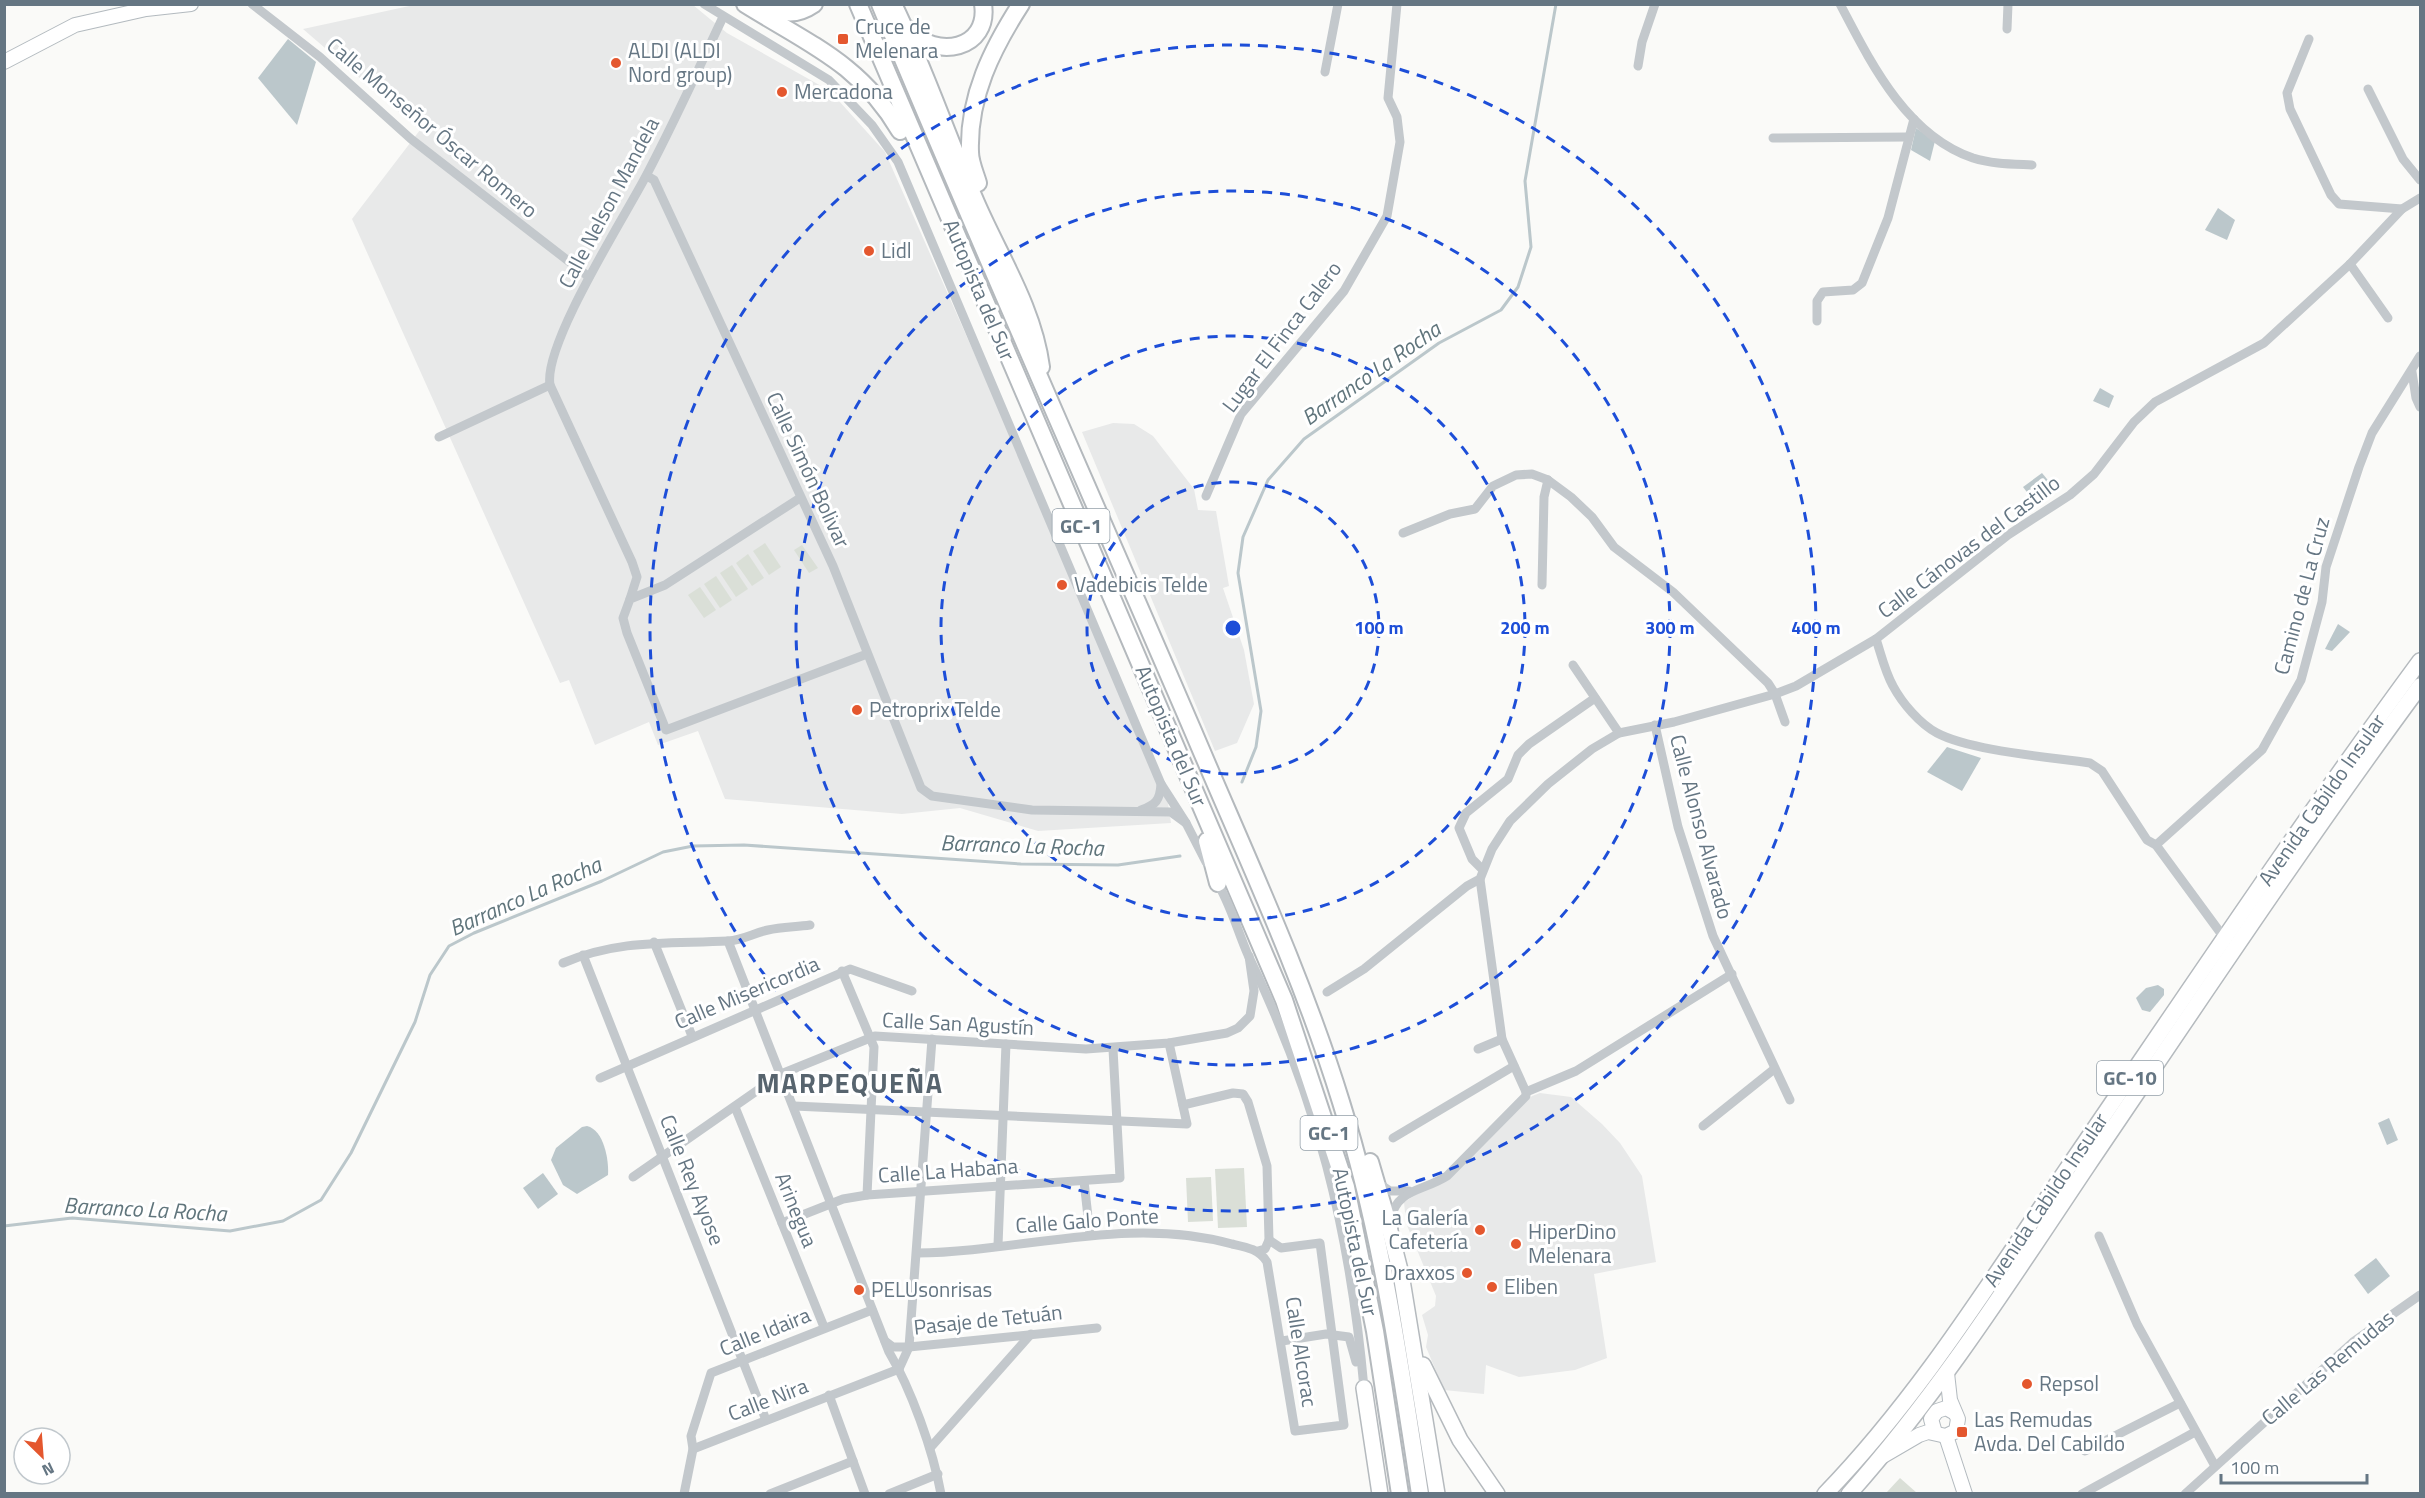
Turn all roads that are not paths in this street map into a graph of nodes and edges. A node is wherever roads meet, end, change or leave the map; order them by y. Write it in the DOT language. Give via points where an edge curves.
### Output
graph roads {
  1 [pos="191,4"];
  2 [pos="252,4"];
  3 [pos="704,4"];
  4 [pos="745,4"];
  5 [pos="767,4"];
  6 [pos="814,4"];
  7 [pos="846,4"];
  8 [pos="858,4"];
  9 [pos="880,4"];
  10 [pos="893,4"];
  11 [pos="983,4"];
  12 [pos="1021,4"];
  13 [pos="1338,4"];
  14 [pos="1397,4"];
  15 [pos="1655,4"];
  16 [pos="1840,4"];
  17 [pos="2008,4"];
  18 [pos="723,17"];
  19 [pos="902,22"];
  20 [pos="2007,29"];
  21 [pos="2309,39"];
  22 [pos="4,62"];
  23 [pos="1638,66"];
  24 [pos="1325,72"];
  25 [pos="2368,89"];
  26 [pos="1914,119"];
  27 [pos="900,132"];
  28 [pos="1908,137"];
  29 [pos="1773,138"];
  30 [pos="2032,165"];
  31 [pos="647,176"];
  32 [pos="2421,180"];
  33 [pos="2421,198"];
  34 [pos="2402,209"];
  35 [pos="998,248"];
  36 [pos="967,263"];
  37 [pos="2350,264"];
  38 [pos="589,278"];
  39 [pos="2388,318"];
  40 [pos="1817,321"];
  41 [pos="2421,356"];
  42 [pos="2412,372"];
  43 [pos="550,380"];
  44 [pos="1043,385"];
  45 [pos="2421,407"];
  46 [pos="439,437"];
  47 [pos="1548,480"];
  48 [pos="1206,496"];
  49 [pos="800,498"];
  50 [pos="1403,533"];
  51 [pos="1542,585"];
  52 [pos="630,599"];
  53 [pos="1876,639"];
  54 [pos="867,654"];
  55 [pos="2421,661"];
  56 [pos="1573,665"];
  57 [pos="2421,686"];
  58 [pos="1776,694"];
  59 [pos="1595,698"];
  60 [pos="1785,722"];
  61 [pos="1655,725"];
  62 [pos="1619,733"];
  63 [pos="1161,784"];
  64 [pos="1195,790"];
  65 [pos="1141,810"];
  66 [pos="1186,823"];
  67 [pos="2156,845"];
  68 [pos="1481,874"];
  69 [pos="1218,883"];
  70 [pos="810,925"];
  71 [pos="2225,939"];
  72 [pos="728,940"];
  73 [pos="654,942"];
  74 [pos="583,955"];
  75 [pos="1249,956"];
  76 [pos="563,963"];
  77 [pos="842,971"];
  78 [pos="1732,974"];
  79 [pos="912,991"];
  80 [pos="1327,992"];
  81 [pos="755,1010"];
  82 [pos="692,1036"];
  83 [pos="869,1038"];
  84 [pos="932,1039"];
  85 [pos="1321,1040"];
  86 [pos="1502,1040"];
  87 [pos="1169,1043"];
  88 [pos="1006,1044"];
  89 [pos="1113,1049"];
  90 [pos="1478,1049"];
  91 [pos="628,1066"];
  92 [pos="1514,1066"];
  93 [pos="1773,1070"];
  94 [pos="781,1074"];
  95 [pos="600,1078"];
  96 [pos="1526,1092"];
  97 [pos="1790,1100"];
  98 [pos="1183,1105"];
  99 [pos="794,1106"];
  100 [pos="735,1107"];
  101 [pos="870,1109"];
  102 [pos="927,1112"];
  103 [pos="1003,1115"];
  104 [pos="1118,1119"];
  105 [pos="1703,1126"];
  106 [pos="1393,1138"];
  107 [pos="664,1158"];
  108 [pos="633,1177"];
  109 [pos="1084,1181"];
  110 [pos="1376,1181"];
  111 [pos="1000,1185"];
  112 [pos="920,1190"];
  113 [pos="1418,1191"];
  114 [pos="867,1195"];
  115 [pos="832,1204"];
  116 [pos="782,1223"];
  117 [pos="1389,1227"];
  118 [pos="1090,1235"];
  119 [pos="2099,1236"];
  120 [pos="1269,1240"];
  121 [pos="998,1245"];
  122 [pos="1281,1248"];
  123 [pos="1258,1251"];
  124 [pos="917,1252"];
  125 [pos="1267,1262"];
  126 [pos="2421,1294"];
  127 [pos="872,1310"];
  128 [pos="1410,1325"];
  129 [pos="824,1327"];
  130 [pos="1098,1328"];
  131 [pos="1031,1334"];
  132 [pos="1332,1334"];
  133 [pos="885,1341"];
  134 [pos="1282,1341"];
  135 [pos="909,1347"];
  136 [pos="744,1359"];
  137 [pos="899,1369"];
  138 [pos="1947,1373"];
  139 [pos="1364,1388"];
  140 [pos="829,1395"];
  141 [pos="2180,1403"];
  142 [pos="1955,1413"];
  143 [pos="766,1420"];
  144 [pos="2195,1432"];
  145 [pos="1940,1435"];
  146 [pos="930,1448"];
  147 [pos="693,1449"];
  148 [pos="2085,1451"];
  149 [pos="1881,1457"];
  150 [pos="853,1461"];
  151 [pos="2215,1466"];
  152 [pos="1376,1469"];
  153 [pos="938,1474"];
  154 [pos="684,1494"];
  155 [pos="770,1494"];
  156 [pos="865,1494"];
  157 [pos="889,1494"];
  158 [pos="941,1494"];
  159 [pos="1370,1494"];
  160 [pos="1380,1494"];
  161 [pos="1400,1494"];
  162 [pos="1420,1494"];
  163 [pos="1437,1494"];
  164 [pos="1497,1494"];
  165 [pos="1825,1494"];
  166 [pos="1849,1494"];
  167 [pos="1965,1494"];
  168 [pos="2082,1494"];
  169 [pos="2185,1494"];
  1 -- 22 [label="street" via="146,9 75,25"];
  2 -- 38 [label="street, Calle Monseñor Óscar Romero" via="320,57 411,139"];
  3 -- 18 [label="street"];
  4 -- 27 [label="highway" via="855,74 884,104"];
  5 -- 6 [label="highway" via="789,14"];
  7 -- 27 [label="highway"];
  8 -- 36 [label="highway, Autopista del Sur / GC-1"];
  9 -- 44 [label="highway, Autopista del Sur / GC-1"];
  10 -- 19 [label="highway"];
  11 -- 19 [label="highway" via="980,27 967,42 946,49 926,45"];
  12 -- 35 [label="highway" via="987,64 972,126 970,153"];
  13 -- 24 [label="street"];
  14 -- 48 [label="street, Lugar El Finca Calero" via="1388,98 1397,117 1400,142 1388,216 1344,291 1241,414"];
  15 -- 23 [label="street"];
  16 -- 26 [label="street" via="1873,68"];
  17 -- 20 [label="street"];
  18 -- 31 [label="street, Calle Nelson Mandela"];
  18 -- 63 [label="street" via="839,88 889,146"];
  19 -- 35 [label="highway"];
  21 -- 34 [label="street" via="2287,93 2290,109 2331,195 2339,204"];
  25 -- 32 [label="street" via="2403,159"];
  26 -- 28 [label="street"];
  26 -- 30 [label="street" via="1941,142 1971,157 1990,163"];
  27 -- 36 [label="highway" via="939,215"];
  28 -- 29 [label="street"];
  28 -- 40 [label="street" via="1888,218 1862,283 1853,290 1823,292 1816,301"];
  31 -- 38 [label="street, Calle Nelson Mandela"];
  31 -- 49 [label="street, Calle Simón Bolivar" via="654,180"];
  33 -- 34 [label="street, Calle Cánovas del Castillo"];
  34 -- 37 [label="street, Calle Cánovas del Castillo"];
  35 -- 44 [label="highway" via="1038,346"];
  36 -- 64 [label="highway, Autopista del Sur / GC-1"];
  37 -- 39 [label="street"];
  37 -- 53 [label="street, Calle Cánovas del Castillo" via="2264,343 2155,402 2134,422 2094,474 2070,495 2008,535"];
  38 -- 43 [label="street, Calle Nelson Mandela" via="566,328"];
  41 -- 42 [label="street, Camino de La Cruz"];
  42 -- 45 [label="street"];
  42 -- 67 [label="street, Camino de La Cruz" via="2372,434 2359,467 2326,567 2322,602 2301,680 2262,750"];
  43 -- 46 [label="street"];
  43 -- 52 [label="street" via="632,562 637,577"];
  44 -- 85 [label="highway, Autopista del Sur / GC-1"];
  47 -- 50 [label="street" via="1532,474 1516,475 1493,486 1475,509 1450,514"];
  47 -- 51 [label="street" via="1544,497"];
  47 -- 58 [label="street" via="1592,517 1614,547 1673,592"];
  49 -- 52 [label="street" via="665,585"];
  49 -- 54 [label="street, Calle Simón Bolivar" via="833,566"];
  52 -- 54 [label="street" via="623,618 666,730"];
  53 -- 58 [label="street, Calle Cánovas del Castillo"];
  53 -- 67 [label="street" via="1892,685 1903,702 1935,732 1992,748 2090,764 2102,771 2147,840"];
  54 -- 65 [label="street, Calle Simón Bolivar" via="921,788 932,796 1032,810"];
  55 -- 71 [label="main road, Avenida Cabildo Insular / GC-10" via="2325,790"];
  56 -- 59 [label="street"];
  57 -- 138 [label="main road, Avenida Cabildo Insular / GC-10" via="2262,908"];
  58 -- 60 [label="street"];
  58 -- 61 [label="street, Calle Cánovas del Castillo"];
  59 -- 62 [label="street"];
  59 -- 68 [label="street" via="1529,744 1518,755 1508,779 1466,813 1459,828"];
  61 -- 62 [label="street, Calle Cánovas del Castillo"];
  61 -- 78 [label="street, Calle Alonso Alvarado" via="1678,827 1713,936"];
  62 -- 68 [label="street, Calle Cánovas del Castillo" via="1548,784 1510,821"];
  63 -- 65 [label="street" via="1160,797 1154,805"];
  63 -- 66 [label="street"];
  64 -- 69 [label="highway"];
  64 -- 161 [label="highway, Autopista del Sur / GC-1" via="1284,1000 1346,1187 1375,1331"];
  65 -- 66 [label="street" via="1171,812"];
  66 -- 69 [label="street"];
  67 -- 71 [label="street"];
  68 -- 80 [label="street, Calle Cánovas del Castillo" via="1364,969"];
  68 -- 86 [label="street"];
  69 -- 75 [label="street"];
  70 -- 72 [label="street"];
  71 -- 165 [label="main road, Avenida Cabildo Insular / GC-10" via="1949,1342 1875,1438"];
  72 -- 73 [label="street"];
  72 -- 81 [label="street"];
  73 -- 74 [label="street"];
  73 -- 82 [label="street"];
  74 -- 76 [label="street"];
  74 -- 91 [label="street, Calle Rey Ayose"];
  75 -- 87 [label="street, Calle San Agustín" via="1253,1003 1245,1022 1212,1037"];
  75 -- 139 [label="street" via="1279,1020 1322,1146 1345,1238"];
  77 -- 79 [label="street, Calle Misericordia" via="850,969"];
  77 -- 81 [label="street, Calle Misericordia"];
  77 -- 83 [label="street"];
  78 -- 93 [label="street, Calle Alonso Alvarado"];
  78 -- 96 [label="street" via="1576,1071"];
  81 -- 82 [label="street, Calle Misericordia"];
  81 -- 94 [label="street"];
  82 -- 91 [label="street, Calle Misericordia"];
  83 -- 84 [label="street, Calle San Agustín"];
  83 -- 94 [label="street, Calle San Agustín"];
  83 -- 101 [label="street" via="874,1047"];
  84 -- 88 [label="street, Calle San Agustín"];
  84 -- 102 [label="street"];
  85 -- 110 [label="highway" via="1347,1084"];
  85 -- 162 [label="highway, Autopista del Sur / GC-1" via="1364,1183 1381,1259"];
  86 -- 90 [label="street"];
  86 -- 92 [label="street"];
  87 -- 89 [label="street, Calle San Agustín"];
  87 -- 98 [label="street"];
  88 -- 89 [label="street, Calle San Agustín"];
  88 -- 103 [label="street"];
  89 -- 104 [label="street"];
  91 -- 95 [label="street, Calle Misericordia"];
  91 -- 107 [label="street, Calle Rey Ayose"];
  92 -- 96 [label="street"];
  92 -- 106 [label="street"];
  93 -- 97 [label="street, Calle Alonso Alvarado"];
  93 -- 105 [label="street"];
  94 -- 99 [label="street"];
  94 -- 100 [label="street, Calle San Agustín"];
  96 -- 113 [label="street" via="1447,1176"];
  98 -- 104 [label="street" via="1187,1124"];
  98 -- 120 [label="street" via="1243,1094 1265,1156"];
  99 -- 101 [label="street"];
  99 -- 115 [label="street"];
  100 -- 107 [label="street, Calle San Agustín"];
  100 -- 116 [label="street, Arinegua"];
  101 -- 102 [label="street"];
  101 -- 114 [label="street"];
  102 -- 103 [label="street"];
  102 -- 112 [label="street"];
  103 -- 104 [label="street"];
  103 -- 111 [label="street"];
  104 -- 109 [label="street, Calle La Habana" via="1120,1178"];
  107 -- 108 [label="street, Calle San Agustín"];
  107 -- 136 [label="street, Calle Rey Ayose"];
  109 -- 111 [label="street, Calle La Habana"];
  109 -- 118 [label="street"];
  110 -- 113 [label="street" via="1390,1191"];
  110 -- 117 [label="highway"];
  111 -- 112 [label="street, Calle La Habana"];
  111 -- 121 [label="street"];
  112 -- 114 [label="street, Calle La Habana"];
  112 -- 124 [label="street"];
  113 -- 117 [label="street" via="1400,1197 1393,1206"];
  114 -- 115 [label="street, Calle La Habana"];
  115 -- 116 [label="street, Calle La Habana"];
  115 -- 127 [label="street"];
  116 -- 129 [label="street, Arinegua"];
  117 -- 128 [label="main road"];
  118 -- 121 [label="street, Calle Galo Ponte"];
  118 -- 123 [label="street, Calle Galo Ponte" via="1182,1233"];
  119 -- 141 [label="street" via="2137,1324"];
  120 -- 122 [label="street"];
  120 -- 123 [label="street"];
  121 -- 124 [label="street, Calle Galo Ponte"];
  122 -- 125 [label="street"];
  122 -- 132 [label="street" via="1320,1243"];
  123 -- 125 [label="street, Calle Alcorac"];
  124 -- 135 [label="street"];
  125 -- 134 [label="street, Calle Alcorac"];
  126 -- 151 [label="street, Calle Las Remudas" via="2353,1342"];
  127 -- 129 [label="street, Calle Idaira"];
  127 -- 133 [label="street"];
  128 -- 163 [label="main road"];
  128 -- 164 [label="main road" via="1430,1385 1460,1440"];
  129 -- 136 [label="street, Calle Idaira"];
  130 -- 131 [label="street, Pasaje de Tetuán"];
  131 -- 135 [label="street, Pasaje de Tetuán"];
  131 -- 146 [label="street"];
  132 -- 134 [label="street"];
  132 -- 134 [label="street, Calle Alcorac" via="1344,1425 1295,1431"];
  132 -- 139 [label="street" via="1349,1337"];
  133 -- 135 [label="street, Pasaje de Tetuán" via="893,1347"];
  133 -- 137 [label="street"];
  135 -- 137 [label="street"];
  136 -- 143 [label="street, Calle Rey Ayose"];
  136 -- 147 [label="street, Calle Idaira" via="711,1373 691,1437"];
  137 -- 140 [label="street, Calle Nira"];
  137 -- 146 [label="street"];
  138 -- 142 [label="street"];
  138 -- 149 [label="main road, Avenida Cabildo Insular / GC-10"];
  139 -- 152 [label="main road"];
  140 -- 143 [label="street, Calle Nira"];
  140 -- 150 [label="street"];
  141 -- 144 [label="street"];
  141 -- 148 [label="street"];
  142 -- 145 [label="street" via="1956,1431"];
  142 -- 145 [label="street" via="1946,1408 1931,1419"];
  143 -- 147 [label="street, Calle Nira"];
  144 -- 151 [label="street"];
  144 -- 168 [label="street"];
  145 -- 149 [label="street" via="1919,1435"];
  145 -- 167 [label="street"];
  146 -- 153 [label="street"];
  147 -- 154 [label="street"];
  149 -- 166 [label="main road, Avenida Cabildo Insular / GC-10"];
  150 -- 155 [label="street"];
  150 -- 156 [label="street"];
  151 -- 169 [label="street, Calle Las Remudas"];
  152 -- 159 [label="main road"];
  152 -- 160 [label="main road"];
  153 -- 157 [label="street"];
  153 -- 158 [label="street"];
}
